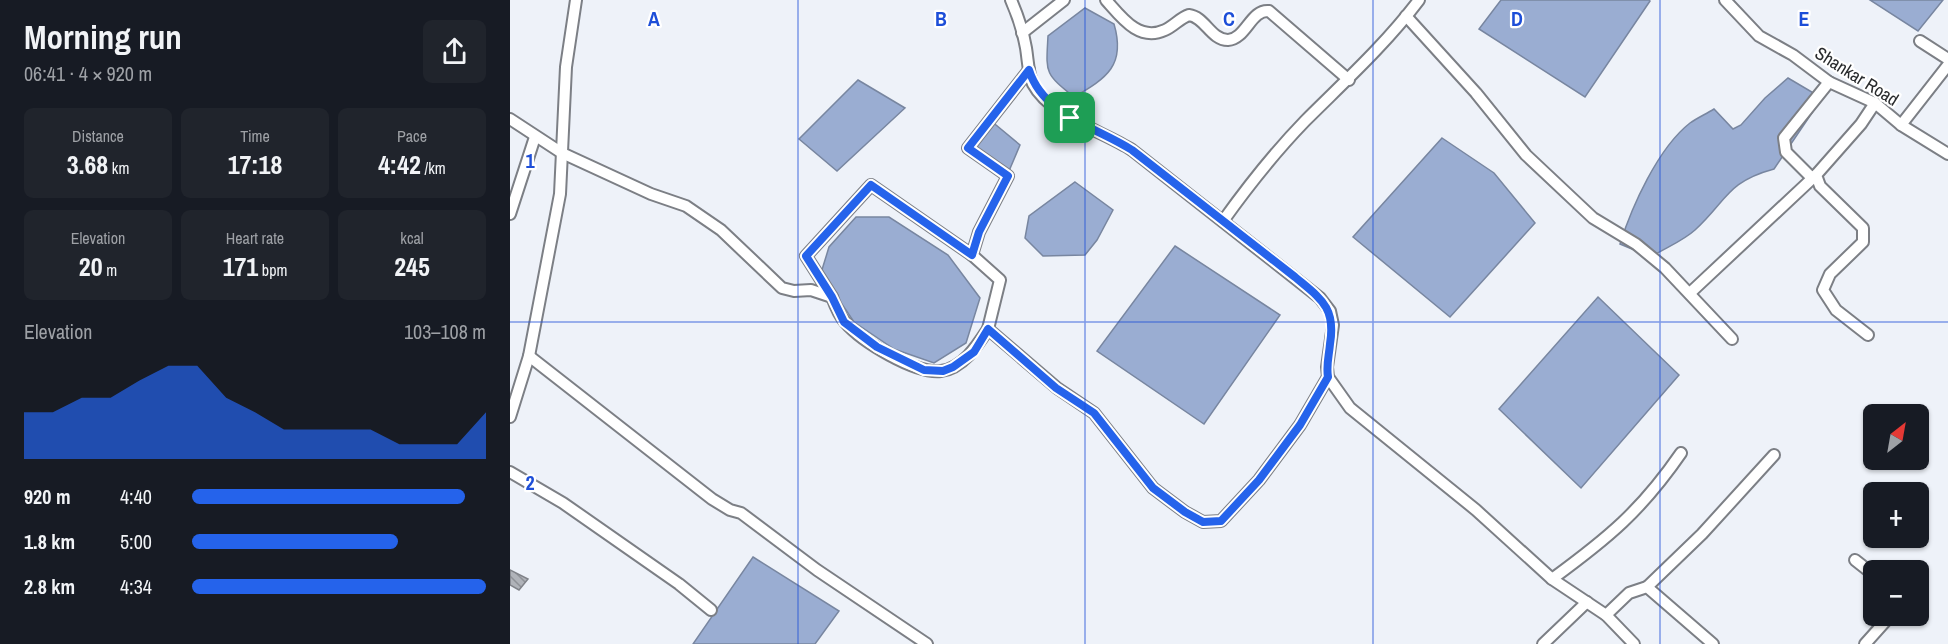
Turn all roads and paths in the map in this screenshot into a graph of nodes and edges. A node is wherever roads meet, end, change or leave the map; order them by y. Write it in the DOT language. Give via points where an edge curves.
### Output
graph roads {
  1 [pos="576,0"];
  2 [pos="1011,0"];
  3 [pos="1064,0"];
  4 [pos="1106,0"];
  5 [pos="1419,0"];
  6 [pos="1725,0"];
  7 [pos="1406,16"];
  8 [pos="1022,33"];
  9 [pos="1920,41"];
  10 [pos="1948,59"];
  11 [pos="1948,65"];
  12 [pos="1029,70"];
  13 [pos="1349,80"];
  14 [pos="1829,82"];
  15 [pos="1875,103"];
  16 [pos="510,119"];
  17 [pos="1901,124"];
  18 [pos="534,137"];
  19 [pos="562,153"];
  20 [pos="1948,154"];
  21 [pos="1814,177"];
  22 [pos="510,214"];
  23 [pos="1223,221"];
  24 [pos="972,255"];
  25 [pos="1691,292"];
  26 [pos="832,297"];
  27 [pos="988,329"];
  28 [pos="1868,335"];
  29 [pos="1732,339"];
  30 [pos="529,356"];
  31 [pos="1328,377"];
  32 [pos="510,417"];
  33 [pos="1681,453"];
  34 [pos="1774,455"];
  35 [pos="510,472"];
  36 [pos="1855,560"];
  37 [pos="1863,566"];
  38 [pos="1552,579"];
  39 [pos="1647,587"];
  40 [pos="1587,602"];
  41 [pos="711,610"];
  42 [pos="1606,615"];
  43 [pos="1881,626"];
  44 [pos="927,644"];
  45 [pos="1543,644"];
  46 [pos="1634,644"];
  47 [pos="1713,644"];
  48 [pos="1865,644"];
  1 -- 19 [label="street" via="566,67"];
  2 -- 8 [label="street"];
  3 -- 8 [label="street"];
  4 -- 13 [label="street" via="1129,26 1142,32 1160,32 1189,15 1227,40 1234,39 1259,14 1269,11"];
  5 -- 7 [label="street"];
  6 -- 14 [label="street, Shankar Road" via="1759,36"];
  7 -- 13 [label="street"];
  7 -- 25 [label="street" via="1527,155 1593,218 1636,244"];
  8 -- 12 [label="street"];
  9 -- 10 [label="street"];
  11 -- 17 [label="street"];
  12 -- 23 [label="street" via="1034,85 1070,118 1132,150"];
  12 -- 24 [label="street" via="968,148 1008,176 979,232"];
  13 -- 23 [label="street" via="1305,121 1248,185"];
  14 -- 15 [label="street, Shankar Road"];
  14 -- 21 [label="street" via="1784,138 1786,152"];
  15 -- 17 [label="street, Shankar Road"];
  15 -- 21 [label="street"];
  16 -- 18 [label="street"];
  17 -- 20 [label="street, Shankar Road"];
  18 -- 19 [label="street"];
  18 -- 22 [label="street"];
  19 -- 26 [label="street" via="686,206 721,230 782,288 811,290"];
  19 -- 30 [label="street" via="561,194"];
  21 -- 25 [label="street"];
  21 -- 28 [label="street" via="1863,228 1863,242 1830,274 1823,290 1836,310"];
  23 -- 31 [label="street" via="1320,298 1330,311 1333,325"];
  24 -- 26 [label="street" via="871,185 806,256"];
  24 -- 27 [label="street" via="1000,280"];
  25 -- 29 [label="street"];
  26 -- 27 [label="street" via="844,322 877,347 924,370 953,367 974,352"];
  27 -- 31 [label="street" via="1056,388 1094,413 1153,488 1203,522 1221,521 1259,480 1300,425"];
  30 -- 32 [label="street"];
  30 -- 44 [label="street" via="712,500 741,513"];
  31 -- 38 [label="street" via="1350,408 1476,510"];
  33 -- 38 [label="street" via="1634,514 1605,541"];
  34 -- 39 [label="street"];
  35 -- 41 [label="street" via="563,503"];
  36 -- 37 [label="street"];
  38 -- 40 [label="street"];
  39 -- 42 [label="street" via="1629,593"];
  39 -- 47 [label="street"];
  40 -- 42 [label="street"];
  40 -- 45 [label="street"];
  42 -- 46 [label="street"];
  43 -- 48 [label="street"];
}
